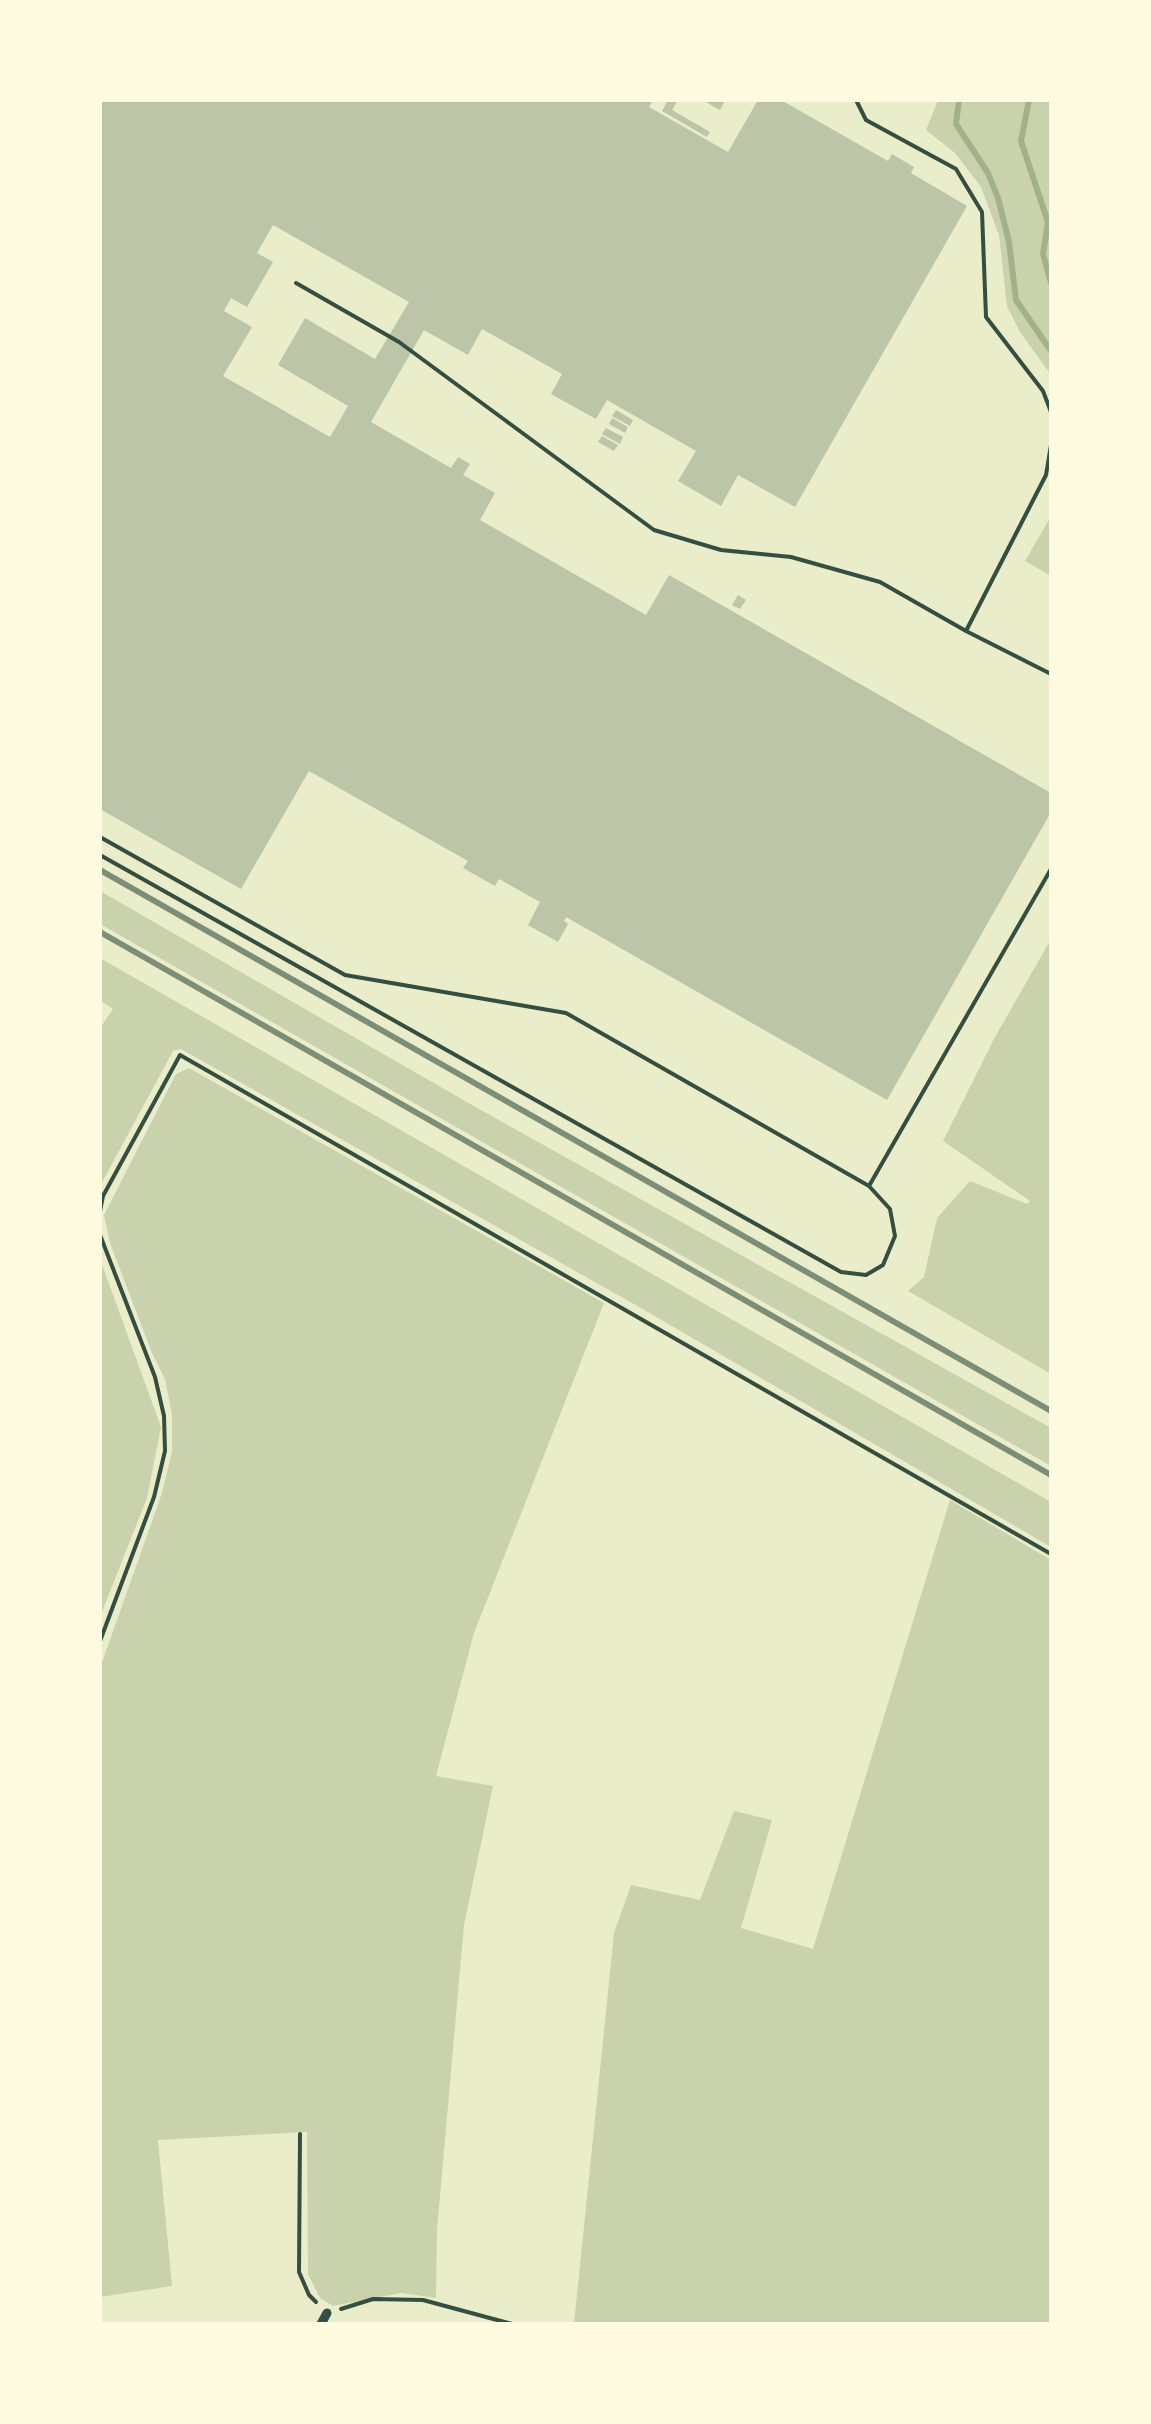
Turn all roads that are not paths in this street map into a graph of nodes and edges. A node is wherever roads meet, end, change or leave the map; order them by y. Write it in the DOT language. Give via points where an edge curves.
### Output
graph roads {
  1 [pos="856,100"];
  2 [pos="296,283"];
  3 [pos="1051,412"];
  4 [pos="1051,445"];
  5 [pos="966,631"];
  6 [pos="1051,674"];
  7 [pos="100,836"];
  8 [pos="100,855"];
  9 [pos="1051,869"];
  10 [pos="869,1186"];
  11 [pos="327,2313"];
  12 [pos="322,2324"];
  1 -- 3 [label="lane" via="866,120 956,170 982,212 986,317 1043,390"];
  2 -- 5 [label="lane" via="400,342 654,530 880,582"];
  4 -- 5 [label="lane" via="1046,475"];
  5 -- 6 [label="lane"];
  7 -- 10 [label="lane" via="345,975 566,1012"];
  8 -- 10 [label="lane" via="841,1272 866,1275 883,1264 895,1236 890,1209"];
  9 -- 10 [label="lane"];
  11 -- 12 [label="street"];
}
